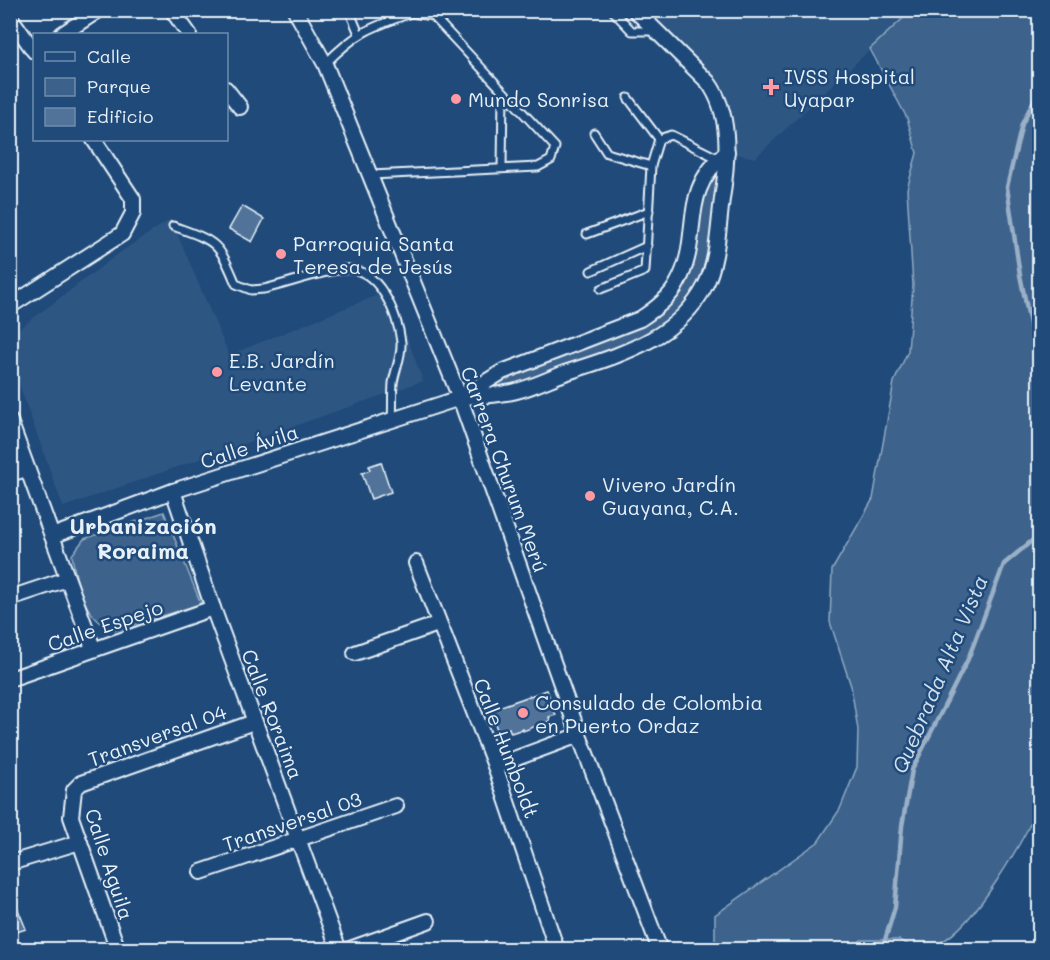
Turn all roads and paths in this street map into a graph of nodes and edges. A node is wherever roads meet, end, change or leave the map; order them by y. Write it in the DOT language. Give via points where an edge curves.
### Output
graph roads {
  1 [pos="99,10"];
  2 [pos="172,10"];
  3 [pos="295,10"];
  4 [pos="349,10"];
  5 [pos="388,10"];
  6 [pos="612,10"];
  7 [pos="635,10"];
  8 [pos="413,12"];
  9 [pos="10,18"];
  10 [pos="656,31"];
  11 [pos="64,33"];
  12 [pos="188,33"];
  13 [pos="358,34"];
  14 [pos="33,50"];
  15 [pos="325,64"];
  16 [pos="228,92"];
  17 [pos="503,92"];
  18 [pos="628,98"];
  19 [pos="240,107"];
  20 [pos="594,133"];
  21 [pos="659,139"];
  22 [pos="95,141"];
  23 [pos="723,155"];
  24 [pos="651,166"];
  25 [pos="502,168"];
  26 [pos="370,175"];
  27 [pos="649,211"];
  28 [pos="174,226"];
  29 [pos="587,234"];
  30 [pos="647,246"];
  31 [pos="591,271"];
  32 [pos="601,289"];
  33 [pos="10,306"];
  34 [pos="460,398"];
  35 [pos="392,420"];
  36 [pos="10,421"];
  37 [pos="26,469"];
  38 [pos="10,474"];
  39 [pos="174,491"];
  40 [pos="51,536"];
  41 [pos="416,563"];
  42 [pos="68,579"];
  43 [pos="10,598"];
  44 [pos="213,608"];
  45 [pos="438,624"];
  46 [pos="93,648"];
  47 [pos="355,654"];
  48 [pos="10,679"];
  49 [pos="254,722"];
  50 [pos="579,735"];
  51 [pos="495,766"];
  52 [pos="75,790"];
  53 [pos="396,806"];
  54 [pos="299,839"];
  55 [pos="80,842"];
  56 [pos="16,861"];
  57 [pos="201,872"];
  58 [pos="428,921"];
  59 [pos="118,950"];
  60 [pos="339,950"];
  61 [pos="347,950"];
  62 [pos="557,950"];
  63 [pos="660,950"];
  1 -- 11 [label="street"];
  2 -- 12 [label="street"];
  3 -- 15 [label="street, Carrera Churum Merú"];
  4 -- 13 [label="lane"];
  5 -- 8 [label="lane"];
  6 -- 10 [label="lane" via="632,31"];
  7 -- 10 [label="street"];
  8 -- 13 [label="lane"];
  8 -- 17 [label="lane" via="433,16"];
  9 -- 14 [label="street"];
  10 -- 23 [label="street" via="715,92 723,116"];
  13 -- 15 [label="lane"];
  15 -- 26 [label="street, Carrera Churum Merú"];
  16 -- 19 [label="street"];
  17 -- 25 [label="lane"];
  17 -- 25 [label="lane" via="555,147 551,160 538,167"];
  18 -- 21 [label="lane"];
  20 -- 24 [label="lane" via="607,153"];
  21 -- 23 [label="lane" via="671,135"];
  21 -- 24 [label="lane"];
  22 -- 33 [label="street" via="133,199 133,213 122,234"];
  23 -- 34 [label="street" via="704,175 697,193 687,254 677,284 654,309 626,326 502,372"];
  23 -- 34 [label="street" via="711,271 699,296 680,320 646,343 606,359 508,393"];
  24 -- 27 [label="lane"];
  25 -- 26 [label="lane"];
  26 -- 34 [label="street, Carrera Churum Merú"];
  27 -- 29 [label="lane"];
  27 -- 30 [label="lane"];
  28 -- 35 [label="lane" via="211,240 222,250 236,285 251,290 346,269 362,272 376,281 389,302 401,342 393,381"];
  30 -- 31 [label="lane"];
  30 -- 32 [label="lane" via="645,273"];
  34 -- 35 [label="street, Calle Ávila"];
  34 -- 50 [label="street, Carrera Churum Merú"];
  35 -- 39 [label="street, Calle Ávila"];
  36 -- 37 [label="street"];
  37 -- 38 [label="street"];
  37 -- 40 [label="street"];
  39 -- 40 [label="street, Calle Ávila"];
  39 -- 44 [label="street, Calle Roraima"];
  40 -- 42 [label="street"];
  41 -- 45 [label="street, Calle Humboldt"];
  42 -- 43 [label="street"];
  42 -- 46 [label="street"];
  44 -- 46 [label="street, Calle Espejo"];
  44 -- 49 [label="street, Calle Roraima"];
  45 -- 47 [label="street"];
  45 -- 51 [label="street, Calle Humboldt"];
  46 -- 48 [label="street, Calle Espejo"];
  49 -- 52 [label="street, Transversal 04" via="81,783"];
  49 -- 54 [label="street, Calle Roraima"];
  50 -- 51 [label="street"];
  50 -- 63 [label="street, Carrera Churum Merú"];
  51 -- 62 [label="street, Calle Humboldt"];
  52 -- 55 [label="street, Calle Aguila" via="71,817"];
  53 -- 54 [label="street, Transversal 03"];
  54 -- 57 [label="street, Transversal 03"];
  54 -- 60 [label="street, Calle Roraima"];
  55 -- 56 [label="street"];
  55 -- 59 [label="street, Calle Aguila"];
  58 -- 61 [label="street"];
}
